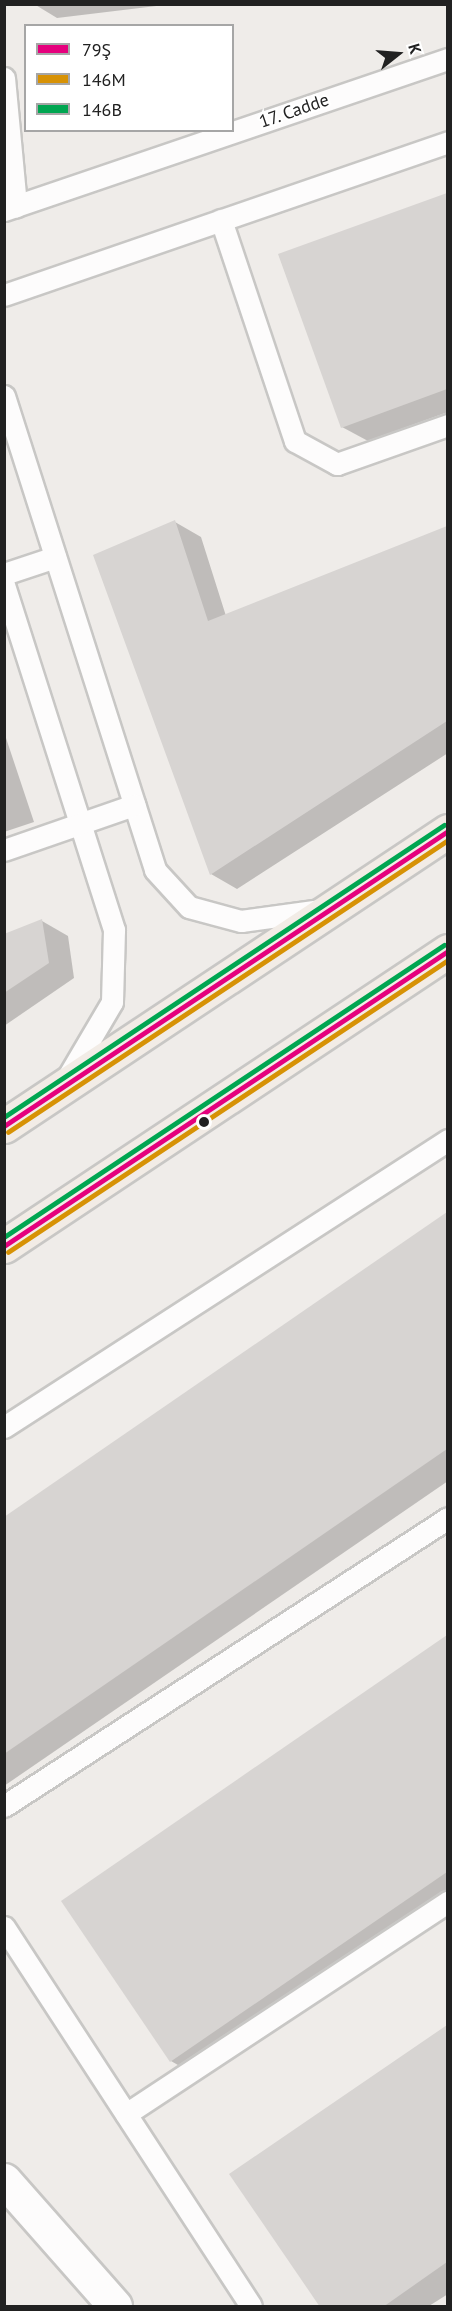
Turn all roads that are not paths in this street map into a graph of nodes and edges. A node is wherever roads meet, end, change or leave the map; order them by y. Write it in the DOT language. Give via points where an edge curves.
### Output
graph roads {
  1 [pos="447,58"];
  2 [pos="4,78"];
  3 [pos="234,131"];
  4 [pos="231,132"];
  5 [pos="447,142"];
  6 [pos="10,208"];
  7 [pos="221,220"];
  8 [pos="4,295"];
  9 [pos="4,396"];
  10 [pos="447,425"];
  11 [pos="55,557"];
  12 [pos="4,574"];
  13 [pos="4,585"];
  14 [pos="134,805"];
  15 [pos="80,823"];
  16 [pos="447,831"];
  17 [pos="4,850"];
  18 [pos="327,909"];
  19 [pos="447,951"];
  20 [pos="60,1088"];
  21 [pos="4,1126"];
  22 [pos="447,1140"];
  23 [pos="4,1246"];
  24 [pos="4,1427"];
  25 [pos="447,1518"];
  26 [pos="4,1806"];
  27 [pos="447,1902"];
  28 [pos="4,1927"];
  29 [pos="126,2114"];
  30 [pos="4,2180"];
  31 [pos="115,2307"];
  32 [pos="251,2307"];
  1 -- 3 [label="lane, 17. Cadde"];
  2 -- 6 [label="lane"];
  4 -- 6 [label="lane, 17. Cadde"];
  5 -- 7 [label="lane"];
  7 -- 8 [label="lane"];
  7 -- 10 [label="lane" via="295,441 337,465"];
  9 -- 11 [label="lane"];
  11 -- 12 [label="lane"];
  11 -- 14 [label="lane"];
  13 -- 15 [label="lane"];
  14 -- 15 [label="lane"];
  14 -- 18 [label="lane" via="154,870 189,907 241,921"];
  15 -- 17 [label="lane"];
  15 -- 20 [label="lane" via="114,930 112,1002"];
  16 -- 18 [label="main road"];
  18 -- 20 [label="main road"];
  19 -- 23 [label="main road"];
  20 -- 21 [label="main road"];
  22 -- 24 [label="lane"];
  25 -- 26 [label="lane"];
  27 -- 29 [label="lane"];
  28 -- 29 [label="lane"];
  29 -- 32 [label="lane"];
  30 -- 31 [label="street"];
}
